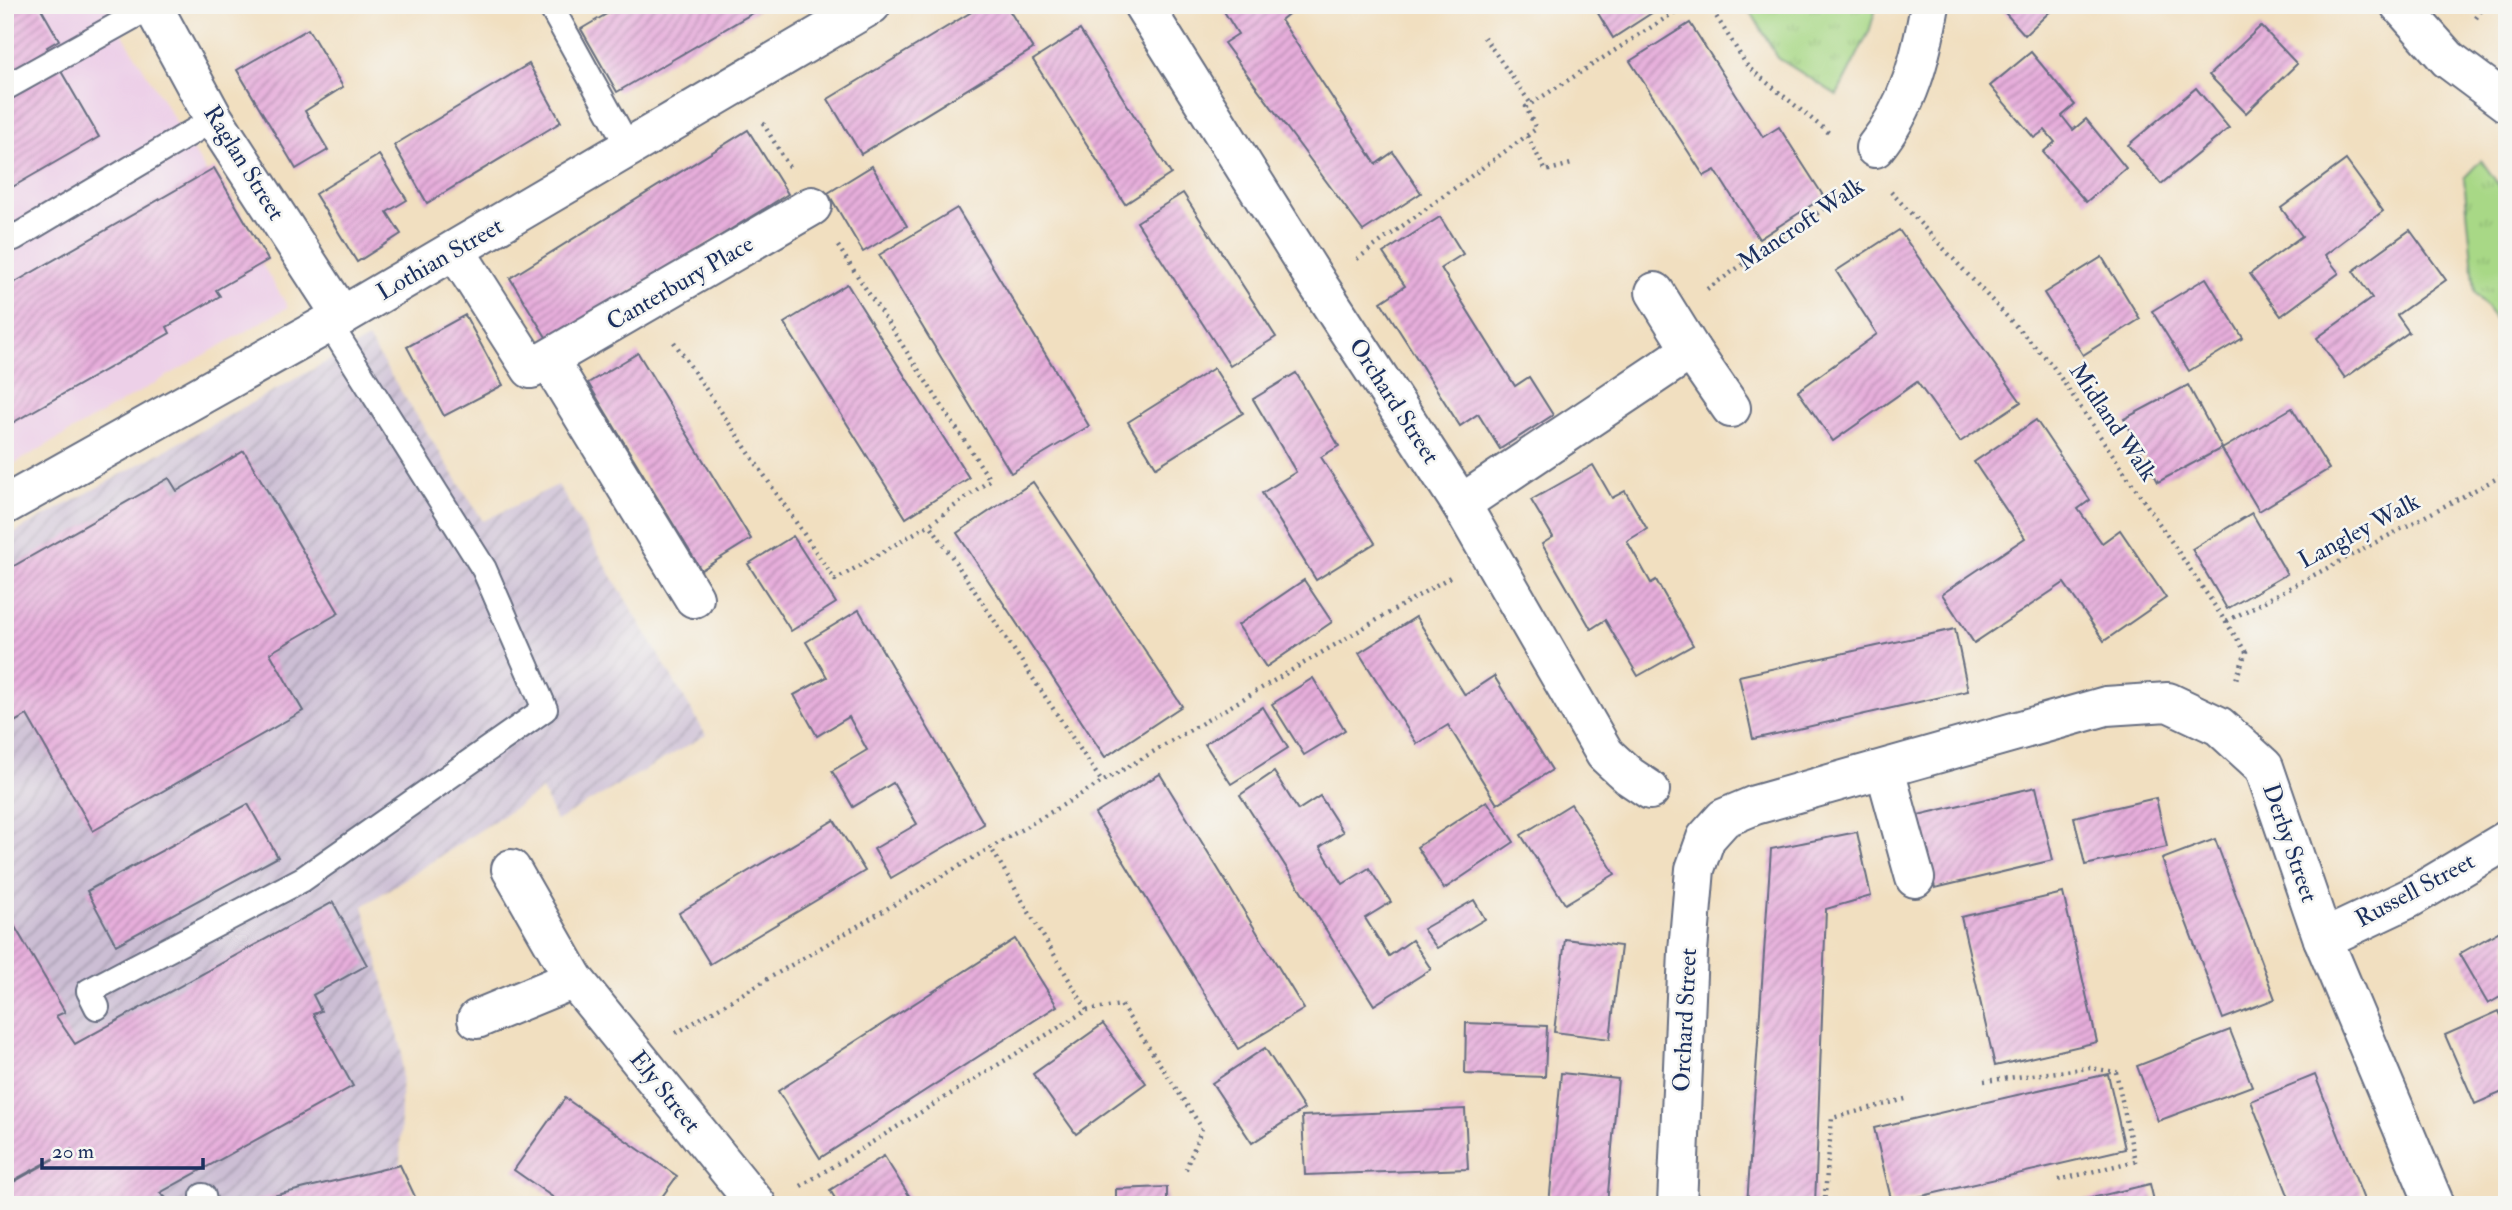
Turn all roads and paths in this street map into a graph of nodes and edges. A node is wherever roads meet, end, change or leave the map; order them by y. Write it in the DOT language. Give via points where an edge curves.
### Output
graph roads {
  1 [pos="550,5"];
  2 [pos="871,5"];
  3 [pos="1143,5"];
  4 [pos="1686,5"];
  5 [pos="1709,5"];
  6 [pos="1930,5"];
  7 [pos="2400,5"];
  8 [pos="152,6"];
  9 [pos="1484,37"];
  10 [pos="7,82"];
  11 [pos="738,82"];
  12 [pos="2507,103"];
  13 [pos="1531,104"];
  14 [pos="214,119"];
  15 [pos="1527,136"];
  16 [pos="1836,138"];
  17 [pos="629,148"];
  18 [pos="1570,164"];
  19 [pos="1869,165"];
  20 [pos="1883,184"];
  21 [pos="812,206"];
  22 [pos="5,231"];
  23 [pos="455,250"];
  24 [pos="1319,286"];
  25 [pos="647,302"];
  26 [pos="1662,303"];
  27 [pos="335,320"];
  28 [pos="1691,350"];
  29 [pos="549,360"];
  30 [pos="1731,408"];
  31 [pos="2507,473"];
  32 [pos="1461,504"];
  33 [pos="5,505"];
  34 [pos="930,524"];
  35 [pos="1490,554"];
  36 [pos="694,598"];
  37 [pos="2227,621"];
  38 [pos="2219,726"];
  39 [pos="1885,770"];
  40 [pos="1102,782"];
  41 [pos="1650,790"];
  42 [pos="1706,838"];
  43 [pos="2507,840"];
  44 [pos="991,848"];
  45 [pos="511,869"];
  46 [pos="1915,878"];
  47 [pos="2323,939"];
  48 [pos="573,979"];
  49 [pos="87,999"];
  50 [pos="1087,1010"];
  51 [pos="477,1019"];
  52 [pos="637,1056"];
  53 [pos="1984,1081"];
  54 [pos="1909,1098"];
  55 [pos="1184,1174"];
  56 [pos="2059,1180"];
  57 [pos="793,1190"];
  58 [pos="757,1205"];
  59 [pos="1677,1205"];
  60 [pos="1824,1205"];
  61 [pos="2435,1205"];
  1 -- 17 [label="lane"];
  2 -- 11 [label="street, Lothian Street"];
  3 -- 24 [label="street, Orchard Street"];
  4 -- 13 [label="path"];
  5 -- 16 [label="path" via="1748,67"];
  6 -- 19 [label="street" via="1907,99"];
  7 -- 12 [label="street" via="2448,59"];
  8 -- 10 [label="lane" via="43,58"];
  8 -- 14 [label="street, Raglan Street"];
  9 -- 13 [label="path"];
  11 -- 17 [label="street, Lothian Street"];
  11 -- 21 [label="path"];
  13 -- 15 [label="path" via="1526,107 1536,129"];
  14 -- 22 [label="lane" via="14,238"];
  14 -- 27 [label="street, Raglan Street"];
  15 -- 18 [label="path" via="1546,172"];
  15 -- 24 [label="path"];
  17 -- 23 [label="street, Lothian Street"];
  19 -- 26 [label="path, Mancroft Walk"];
  20 -- 37 [label="path, Midland Walk" via="2052,365"];
  21 -- 25 [label="street, Canterbury Place"];
  21 -- 34 [label="path" via="990,480"];
  23 -- 27 [label="street, Lothian Street"];
  23 -- 29 [label="street" via="531,369"];
  24 -- 32 [label="street, Orchard Street"];
  25 -- 29 [label="street, Canterbury Place"];
  25 -- 34 [label="path" via="835,580"];
  26 -- 28 [label="street"];
  27 -- 33 [label="street, Lothian Street"];
  27 -- 49 [label="lane" via="484,569 545,709 303,879"];
  28 -- 30 [label="street"];
  28 -- 32 [label="street"];
  29 -- 36 [label="street"];
  31 -- 37 [label="path, Langley Walk"];
  32 -- 35 [label="street, Orchard Street"];
  34 -- 40 [label="path"];
  35 -- 40 [label="path"];
  35 -- 41 [label="street, Orchard Street" via="1605,754"];
  37 -- 38 [label="path, Midland Walk" via="2246,652"];
  38 -- 39 [label="street, Derby Street" via="2168,702 2106,706"];
  38 -- 47 [label="street, Derby Street" via="2264,767"];
  39 -- 42 [label="street, Derby Street" via="1755,805 1724,818"];
  39 -- 46 [label="street"];
  40 -- 44 [label="path"];
  42 -- 59 [label="street, Orchard Street" via="1695,869 1689,937"];
  43 -- 47 [label="street, Russell Street" via="2410,898"];
  44 -- 50 [label="path"];
  44 -- 52 [label="path"];
  45 -- 48 [label="street, Ely Street"];
  47 -- 61 [label="street, Derby Street"];
  48 -- 51 [label="street"];
  48 -- 52 [label="street, Ely Street"];
  50 -- 55 [label="path" via="1121,1005 1202,1128"];
  50 -- 57 [label="path"];
  52 -- 58 [label="street, Ely Street"];
  53 -- 56 [label="path" via="2090,1068 2116,1072 2135,1161"];
  54 -- 60 [label="path" via="1832,1118"];
}
